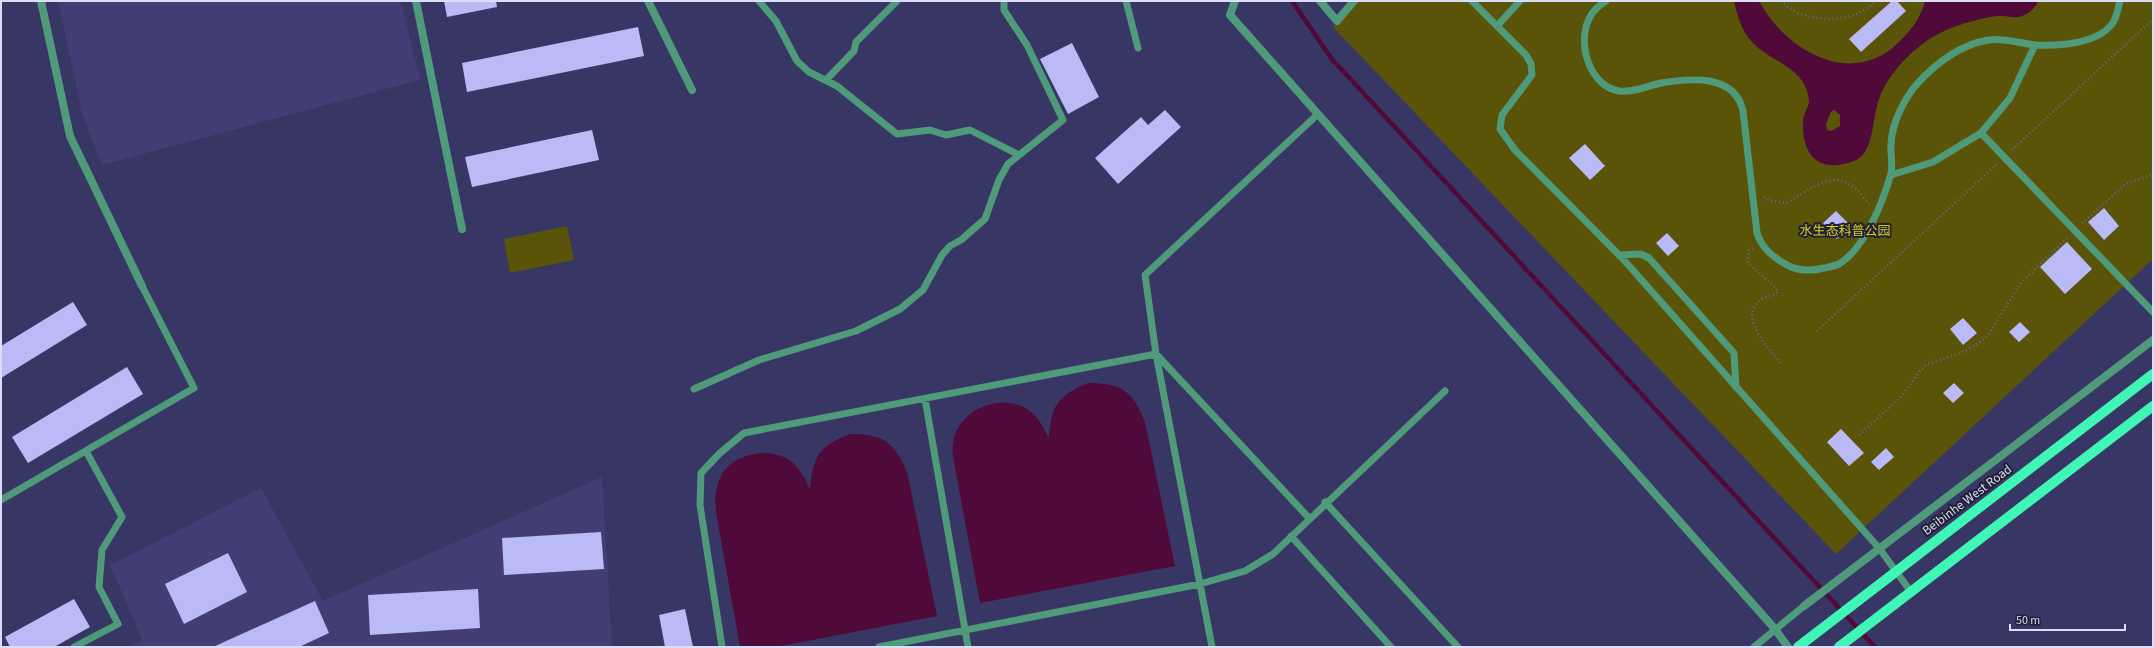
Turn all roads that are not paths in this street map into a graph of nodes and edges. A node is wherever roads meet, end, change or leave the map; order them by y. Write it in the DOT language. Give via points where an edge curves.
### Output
graph roads {
  1 [pos="41,1"];
  2 [pos="416,1"];
  3 [pos="648,1"];
  4 [pos="759,1"];
  5 [pos="897,1"];
  6 [pos="1004,1"];
  7 [pos="1126,1"];
  8 [pos="1235,1"];
  9 [pos="1320,1"];
  10 [pos="1354,1"];
  11 [pos="1472,1"];
  12 [pos="1520,1"];
  13 [pos="1606,1"];
  14 [pos="2120,1"];
  15 [pos="1497,26"];
  16 [pos="2035,45"];
  17 [pos="1138,48"];
  18 [pos="826,80"];
  19 [pos="692,90"];
  20 [pos="1318,115"];
  21 [pos="1981,132"];
  22 [pos="1019,155"];
  23 [pos="1891,175"];
  24 [pos="462,230"];
  25 [pos="1619,255"];
  26 [pos="142,286"];
  27 [pos="2153,312"];
  28 [pos="2153,340"];
  29 [pos="1156,354"];
  30 [pos="2153,374"];
  31 [pos="1736,388"];
  32 [pos="694,389"];
  33 [pos="1445,390"];
  34 [pos="925,399"];
  35 [pos="2153,406"];
  36 [pos="86,451"];
  37 [pos="1,500"];
  38 [pos="1325,502"];
  39 [pos="1309,518"];
  40 [pos="1291,536"];
  41 [pos="1879,548"];
  42 [pos="1896,571"];
  43 [pos="1200,584"];
  44 [pos="1911,592"];
  45 [pos="1804,606"];
  46 [pos="1775,629"];
  47 [pos="966,630"];
  48 [pos="74,647"];
  49 [pos="722,647"];
  50 [pos="879,647"];
  51 [pos="968,647"];
  52 [pos="1212,647"];
  53 [pos="1391,647"];
  54 [pos="1458,647"];
  55 [pos="1754,647"];
  56 [pos="1788,647"];
  57 [pos="1798,647"];
  58 [pos="1840,647"];
  1 -- 26 [label="street" via="70,136"];
  2 -- 24 [label="street"];
  3 -- 19 [label="street"];
  4 -- 18 [label="lane" via="776,21 797,60 809,72"];
  5 -- 18 [label="lane" via="856,42 854,50"];
  6 -- 22 [label="lane" via="1004,10 1027,45 1063,120"];
  7 -- 17 [label="lane"];
  8 -- 20 [label="street" via="1230,16"];
  9 -- 10 [label="street" via="1337,21"];
  11 -- 15 [label="lane"];
  12 -- 15 [label="lane"];
  13 -- 23 [label="lane" via="1589,19 1584,52 1595,75 1612,90 1620,92 1662,83 1696,80 1725,85 1735,93 1741,103 1760,244 1779,261 1792,268 1816,270 1838,264 1864,238"];
  14 -- 16 [label="lane" via="2112,24 2099,34 2078,44"];
  15 -- 25 [label="lane" via="1532,64 1532,75 1502,115 1500,129 1515,150"];
  16 -- 21 [label="lane" via="2010,98"];
  16 -- 23 [label="lane" via="1989,40 1956,51 1935,67 1917,84 1900,110 1891,142"];
  18 -- 22 [label="lane" via="897,134 930,130 946,134 970,130"];
  20 -- 29 [label="lane" via="1145,275"];
  20 -- 46 [label="street"];
  21 -- 23 [label="lane" via="1932,162"];
  21 -- 27 [label="lane"];
  22 -- 32 [label="lane" via="1008,164 999,180 985,219 946,250 923,290 900,309 856,331 759,360"];
  25 -- 31 [label="lane"];
  25 -- 31 [label="lane" via="1641,254 1649,258 1734,353"];
  26 -- 36 [label="lane" via="194,388"];
  28 -- 41 [label="street"];
  29 -- 34 [label="lane"];
  29 -- 39 [label="lane"];
  29 -- 43 [label="lane"];
  30 -- 42 [label="main road, Beibinhe West Road"];
  31 -- 41 [label="lane"];
  33 -- 38 [label="lane"];
  34 -- 47 [label="lane"];
  34 -- 49 [label="lane" via="744,433 701,473 700,505"];
  35 -- 44 [label="main road"];
  36 -- 37 [label="lane"];
  36 -- 48 [label="lane" via="122,517 102,550 99,587 118,624"];
  38 -- 39 [label="lane"];
  38 -- 54 [label="lane"];
  39 -- 40 [label="lane"];
  40 -- 43 [label="lane" via="1273,554 1245,571"];
  40 -- 53 [label="lane"];
  41 -- 42 [label="lane"];
  41 -- 45 [label="street"];
  42 -- 44 [label="lane"];
  42 -- 57 [label="main road, Beibinhe West Road"];
  43 -- 47 [label="lane"];
  43 -- 52 [label="lane"];
  44 -- 58 [label="main road"];
  45 -- 46 [label="lane"];
  46 -- 55 [label="lane"];
  46 -- 56 [label="street"];
  47 -- 50 [label="lane"];
  47 -- 51 [label="lane"];
}
